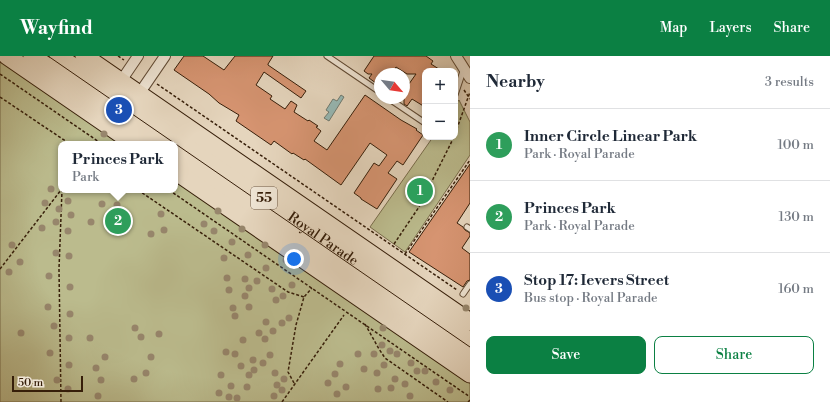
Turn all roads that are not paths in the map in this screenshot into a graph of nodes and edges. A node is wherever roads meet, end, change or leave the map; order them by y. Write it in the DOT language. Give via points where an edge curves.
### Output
graph roads {
  1 [pos="7,56"];
  2 [pos="32,56"];
  3 [pos="58,56"];
  4 [pos="84,56"];
  5 [pos="138,56"];
  6 [pos="165,56"];
  7 [pos="327,56"];
  8 [pos="456,56"];
  9 [pos="467,72"];
  10 [pos="121,81"];
  11 [pos="374,88"];
  12 [pos="458,88"];
  13 [pos="139,94"];
  14 [pos="397,104"];
  15 [pos="93,107"];
  16 [pos="422,121"];
  17 [pos="132,141"];
  18 [pos="154,141"];
  19 [pos="178,157"];
  20 [pos="178,173"];
  21 [pos="262,187"];
  22 [pos="271,229"];
  23 [pos="368,278"];
  24 [pos="470,284"];
  25 [pos="463,294"];
  26 [pos="470,322"];
  27 [pos="470,341"];
  28 [pos="468,366"];
  1 -- 15 [label="highway"];
  2 -- 15 [label="highway"];
  3 -- 21 [label="highway, Royal Parade / 55"];
  4 -- 10 [label="highway, Royal Parade / 55"];
  5 -- 10 [label="street"];
  6 -- 13 [label="street"];
  7 -- 11 [label="lane"];
  8 -- 9 [label="street"];
  9 -- 12 [label="lane"];
  10 -- 13 [label="highway, Royal Parade / 55"];
  13 -- 21 [label="highway, Royal Parade / 55"];
  14 -- 16 [label="lane"];
  15 -- 17 [label="highway"];
  15 -- 18 [label="highway"];
  19 -- 22 [label="highway, Royal Parade / 55"];
  20 -- 22 [label="highway, Royal Parade / 55"];
  21 -- 23 [label="highway, Royal Parade / 55"];
  22 -- 23 [label="highway, Royal Parade / 55"];
  23 -- 26 [label="highway, Royal Parade / 55"];
  23 -- 27 [label="highway, Royal Parade / 55"];
  23 -- 28 [label="highway, Royal Parade / 55"];
  24 -- 25 [label="lane"];
}
